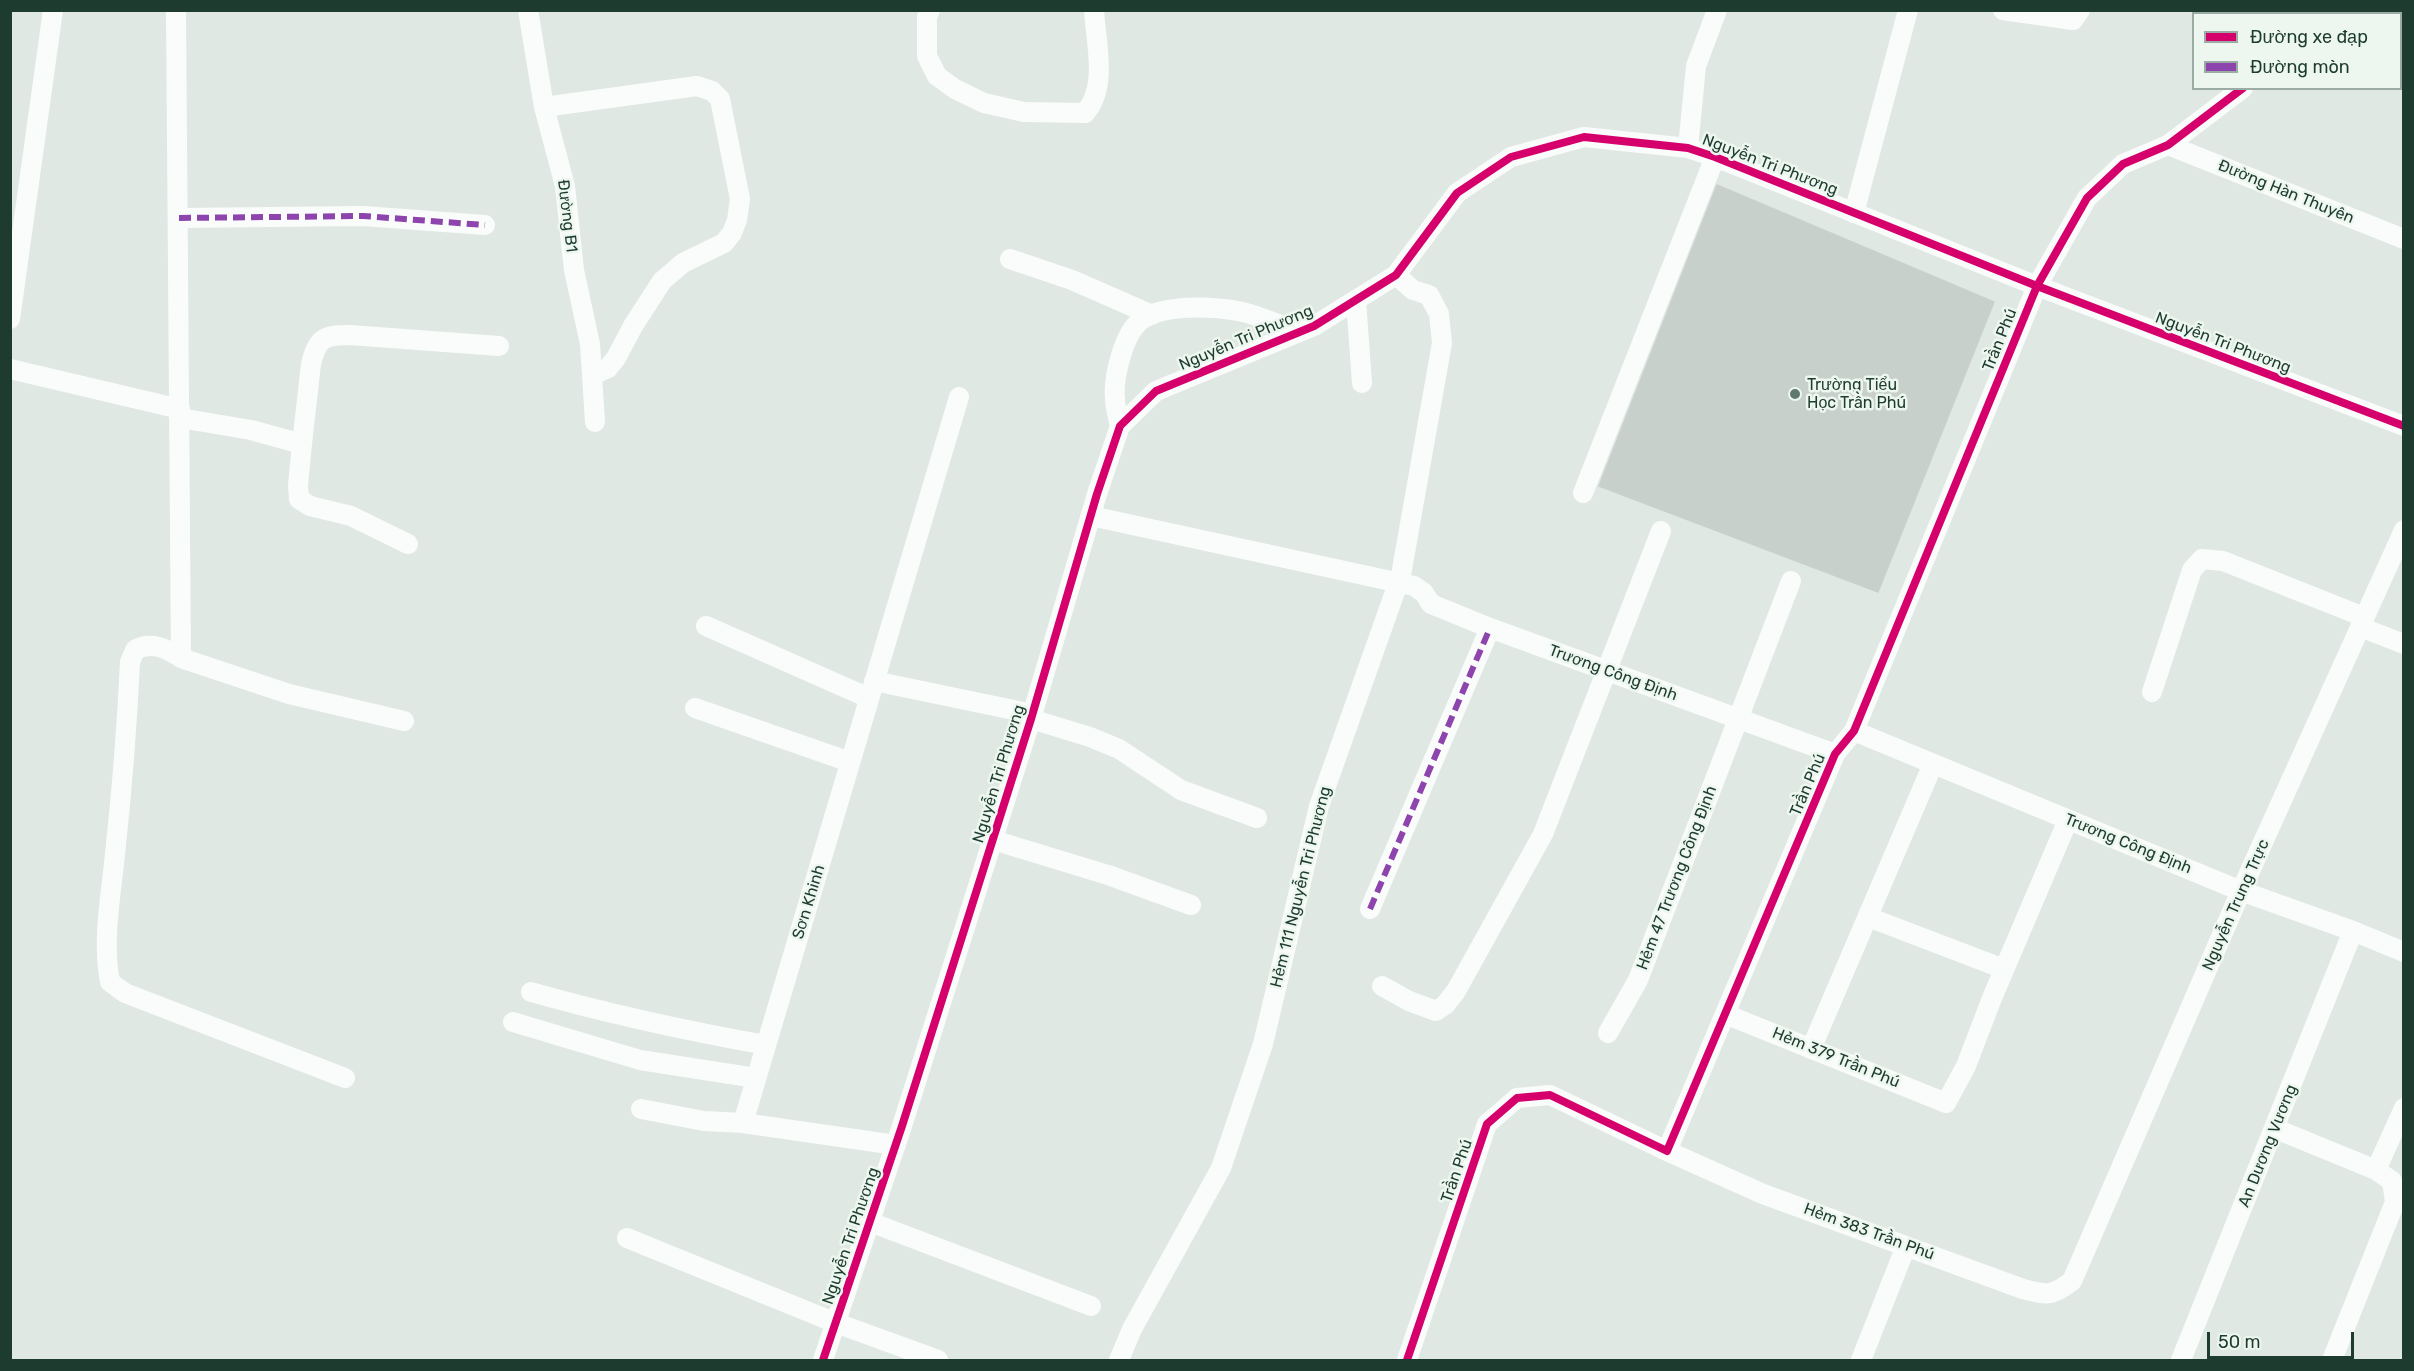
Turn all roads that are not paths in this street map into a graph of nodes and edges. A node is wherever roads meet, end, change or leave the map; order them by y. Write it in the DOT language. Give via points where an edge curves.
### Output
graph roads {
  1 [pos="52,10"];
  2 [pos="176,10"];
  3 [pos="528,10"];
  4 [pos="930,10"];
  5 [pos="1094,10"];
  6 [pos="1717,10"];
  7 [pos="1908,10"];
  8 [pos="2003,10"];
  9 [pos="2080,10"];
  10 [pos="2240,90"];
  11 [pos="544,106"];
  12 [pos="2168,145"];
  13 [pos="1688,148"];
  14 [pos="1715,157"];
  15 [pos="1854,213"];
  16 [pos="179,218"];
  17 [pos="485,225"];
  18 [pos="2403,239"];
  19 [pos="1010,259"];
  20 [pos="1396,275"];
  21 [pos="2037,286"];
  22 [pos="1356,300"];
  23 [pos="1152,315"];
  24 [pos="10,319"];
  25 [pos="1299,332"];
  26 [pos="499,346"];
  27 [pos="10,369"];
  28 [pos="592,375"];
  29 [pos="1362,382"];
  30 [pos="959,397"];
  31 [pos="180,413"];
  32 [pos="595,422"];
  33 [pos="1120,426"];
  34 [pos="2403,426"];
  35 [pos="302,444"];
  36 [pos="1583,493"];
  37 [pos="1091,516"];
  38 [pos="2403,530"];
  39 [pos="1661,531"];
  40 [pos="408,544"];
  41 [pos="1791,580"];
  42 [pos="1397,582"];
  43 [pos="2362,622"];
  44 [pos="706,626"];
  45 [pos="1490,628"];
  46 [pos="2403,644"];
  47 [pos="181,658"];
  48 [pos="1608,671"];
  49 [pos="872,689"];
  50 [pos="2152,692"];
  51 [pos="695,708"];
  52 [pos="1032,716"];
  53 [pos="1738,719"];
  54 [pos="404,721"];
  55 [pos="1854,731"];
  56 [pos="1835,754"];
  57 [pos="850,762"];
  58 [pos="1933,764"];
  59 [pos="1257,818"];
  60 [pos="2068,820"];
  61 [pos="993,840"];
  62 [pos="2241,891"];
  63 [pos="1191,905"];
  64 [pos="1370,909"];
  65 [pos="1868,917"];
  66 [pos="2353,931"];
  67 [pos="2403,952"];
  68 [pos="2004,969"];
  69 [pos="1382,986"];
  70 [pos="531,992"];
  71 [pos="1725,1014"];
  72 [pos="513,1022"];
  73 [pos="1608,1033"];
  74 [pos="766,1045"];
  75 [pos="1812,1049"];
  76 [pos="345,1078"];
  77 [pos="756,1078"];
  78 [pos="2403,1108"];
  79 [pos="641,1109"];
  80 [pos="743,1123"];
  81 [pos="2276,1129"];
  82 [pos="896,1145"];
  83 [pos="1667,1151"];
  84 [pos="2376,1170"];
  85 [pos="870,1222"];
  86 [pos="627,1238"];
  87 [pos="1906,1246"];
  88 [pos="2072,1281"];
  89 [pos="1091,1306"];
  90 [pos="836,1323"];
  91 [pos="823,1360"];
  92 [pos="938,1360"];
  93 [pos="1119,1360"];
  94 [pos="1407,1360"];
  95 [pos="1862,1360"];
  96 [pos="2181,1360"];
  97 [pos="2332,1360"];
  1 -- 24 [label="street"];
  2 -- 16 [label="street"];
  3 -- 11 [label="street, Đường B1"];
  4 -- 5 [label="street" via="927,56 938,76 955,89 984,103 1024,112 1085,113 1094,103 1099,84"];
  6 -- 13 [label="street" via="1696,66"];
  7 -- 15 [label="street"];
  8 -- 9 [label="street" via="2073,20"];
  10 -- 12 [label="street, Trần Phú"];
  11 -- 28 [label="street, Đường B1" via="565,186"];
  11 -- 28 [label="street" via="697,86 712,91 720,99 735,170 740,199 732,233 724,243 682,263 662,281 616,358 608,368"];
  12 -- 18 [label="street, Đường Hàn Thuyên"];
  12 -- 21 [label="street, Trần Phú" via="2123,164 2087,198"];
  13 -- 14 [label="street, Nguyễn Tri Phương"];
  13 -- 20 [label="street, Nguyễn Tri Phương" via="1584,137 1511,157 1457,193"];
  14 -- 15 [label="street, Nguyễn Tri Phương"];
  14 -- 36 [label="street"];
  15 -- 21 [label="street, Nguyễn Tri Phương"];
  16 -- 17 [label="street" via="363,216"];
  16 -- 31 [label="street"];
  19 -- 23 [label="street" via="1072,280"];
  20 -- 22 [label="street, Nguyễn Tri Phương"];
  20 -- 42 [label="street, Hẻm 111 Nguyễn Tri Phương" via="1413,290 1429,294 1439,314 1442,343 1422,466"];
  21 -- 34 [label="street, Nguyễn Tri Phương"];
  21 -- 55 [label="street, Trần Phú"];
  22 -- 25 [label="street, Nguyễn Tri Phương"];
  22 -- 29 [label="street"];
  23 -- 25 [label="street" via="1205,307 1240,311"];
  23 -- 33 [label="street" via="1138,322 1120,357 1114,399"];
  25 -- 33 [label="street, Nguyễn Tri Phương" via="1156,391"];
  26 -- 35 [label="street" via="330,335 314,352"];
  27 -- 31 [label="street"];
  28 -- 32 [label="street, Đường B1"];
  30 -- 49 [label="street, Sơn Khinh"];
  31 -- 35 [label="street"];
  31 -- 47 [label="street"];
  33 -- 37 [label="street, Nguyễn Tri Phương"];
  35 -- 40 [label="street" via="299,499 310,506 351,516"];
  37 -- 42 [label="street, Trương Công Định"];
  37 -- 52 [label="street, Nguyễn Tri Phương"];
  38 -- 43 [label="street, Nguyễn Trung Trực"];
  39 -- 48 [label="street"];
  41 -- 53 [label="street, Hẻm 47 Trương Công Định"];
  42 -- 45 [label="street, Trương Công Định" via="1414,586 1431,604"];
  42 -- 93 [label="street, Hẻm 111 Nguyễn Tri Phương" via="1319,806 1263,1044 1221,1168 1132,1329"];
  43 -- 46 [label="street"];
  43 -- 50 [label="street" via="2223,561 2202,559 2192,570"];
  43 -- 62 [label="street, Nguyễn Trung Trực"];
  44 -- 49 [label="street"];
  45 -- 48 [label="street, Trương Công Định"];
  45 -- 64 [label="street"];
  47 -- 54 [label="street" via="288,694"];
  47 -- 76 [label="street" via="166,648 144,645 135,650 130,662 126,747 109,916 110,982 124,993"];
  48 -- 53 [label="street, Trương Công Định"];
  48 -- 69 [label="street" via="1543,834 1456,991 1436,1011"];
  49 -- 52 [label="street"];
  49 -- 57 [label="street, Sơn Khinh"];
  51 -- 57 [label="street"];
  52 -- 59 [label="street" via="1119,749 1181,790"];
  52 -- 61 [label="street, Nguyễn Tri Phương"];
  53 -- 56 [label="street, Trương Công Định"];
  53 -- 73 [label="street, Hẻm 47 Trương Công Định" via="1638,980"];
  55 -- 56 [label="street, Trần Phú"];
  55 -- 58 [label="street, Trương Công Định"];
  56 -- 71 [label="street, Trần Phú"];
  57 -- 74 [label="street, Sơn Khinh"];
  58 -- 60 [label="street, Trương Công Định"];
  58 -- 65 [label="street"];
  60 -- 62 [label="street, Trương Công Định"];
  60 -- 68 [label="street"];
  61 -- 63 [label="street"];
  61 -- 82 [label="street, Nguyễn Tri Phương"];
  62 -- 66 [label="street, Trương Công Định"];
  62 -- 88 [label="street, Nguyễn Trung Trực"];
  65 -- 68 [label="street"];
  65 -- 75 [label="street"];
  66 -- 67 [label="street, Trương Công Định"];
  66 -- 81 [label="street, An Dương Vương"];
  68 -- 75 [label="street, Hẻm 379 Trần Phú" via="1966,1066 1946,1103"];
  70 -- 74 [label="street" via="695,1033"];
  71 -- 75 [label="street, Hẻm 379 Trần Phú"];
  71 -- 83 [label="street, Trần Phú"];
  72 -- 77 [label="street" via="640,1060"];
  74 -- 77 [label="street, Sơn Khinh"];
  77 -- 80 [label="street, Sơn Khinh"];
  78 -- 84 [label="street"];
  79 -- 80 [label="street" via="704,1121"];
  80 -- 82 [label="street"];
  81 -- 84 [label="street"];
  81 -- 96 [label="street, An Dương Vương"];
  82 -- 85 [label="street, Nguyễn Tri Phương"];
  83 -- 87 [label="street, Hẻm 383 Trần Phú" via="1763,1194"];
  83 -- 94 [label="street, Trần Phú" via="1550,1095 1517,1098 1487,1124"];
  84 -- 97 [label="street" via="2392,1181 2395,1202"];
  85 -- 89 [label="street"];
  85 -- 90 [label="street, Nguyễn Tri Phương"];
  86 -- 90 [label="street"];
  87 -- 88 [label="street, Hẻm 383 Trần Phú" via="2047,1295"];
  87 -- 95 [label="street"];
  90 -- 91 [label="street, Nguyễn Tri Phương"];
  90 -- 92 [label="street"];
}
